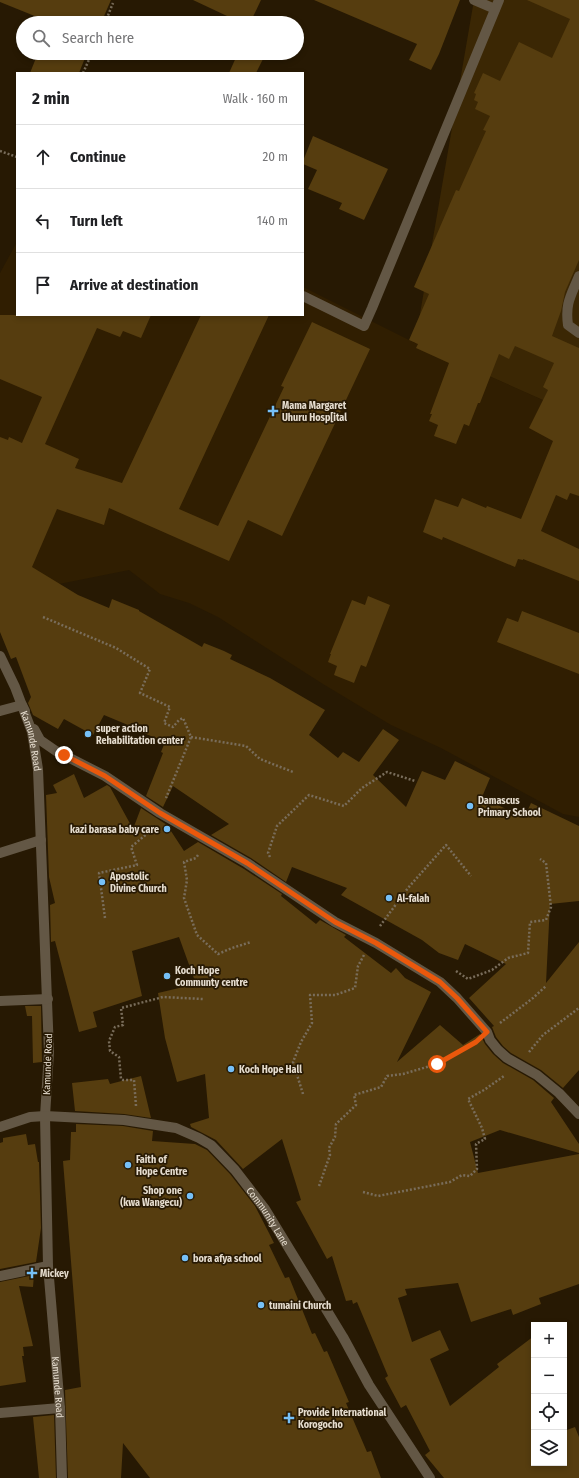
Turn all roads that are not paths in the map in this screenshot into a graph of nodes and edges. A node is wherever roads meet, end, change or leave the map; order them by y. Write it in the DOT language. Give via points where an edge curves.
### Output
graph roads {
  1 [pos="474,0"];
  2 [pos="497,5"];
  3 [pos="579,276"];
  4 [pos="304,296"];
  5 [pos="579,333"];
  6 [pos="0,656"];
  7 [pos="22,705"];
  8 [pos="0,711"];
  9 [pos="41,840"];
  10 [pos="0,853"];
  11 [pos="48,998"];
  12 [pos="0,1002"];
  13 [pos="579,1114"];
  14 [pos="45,1116"];
  15 [pos="0,1127"];
  16 [pos="48,1266"];
  17 [pos="0,1276"];
  18 [pos="60,1408"];
  19 [pos="0,1413"];
  20 [pos="62,1478"];
  21 [pos="430,1478"];
  1 -- 2 [label="street"];
  2 -- 4 [label="street" via="364,326"];
  3 -- 5 [label="street" via="567,304 568,325"];
  6 -- 7 [label="street, Kamunde Road"];
  7 -- 8 [label="street"];
  7 -- 9 [label="street, Kamunde Road" via="32,732 38,769"];
  7 -- 13 [label="street" via="40,740 56,751 105,776 162,814 247,863 335,922 440,982 487,1032 498,1050 537,1075"];
  9 -- 10 [label="street"];
  9 -- 11 [label="street, Kamunde Road"];
  11 -- 12 [label="street"];
  11 -- 14 [label="street, Kamunde Road" via="49,1052"];
  14 -- 15 [label="street, Community Lane" via="30,1117"];
  14 -- 16 [label="street, Kamunde Road"];
  14 -- 21 [label="street, Community Lane" via="124,1120 176,1128 211,1145 235,1170 264,1209 369,1385"];
  16 -- 17 [label="street"];
  16 -- 18 [label="street, Kamunde Road"];
  18 -- 19 [label="street"];
  18 -- 20 [label="street, Kamunde Road"];
}
